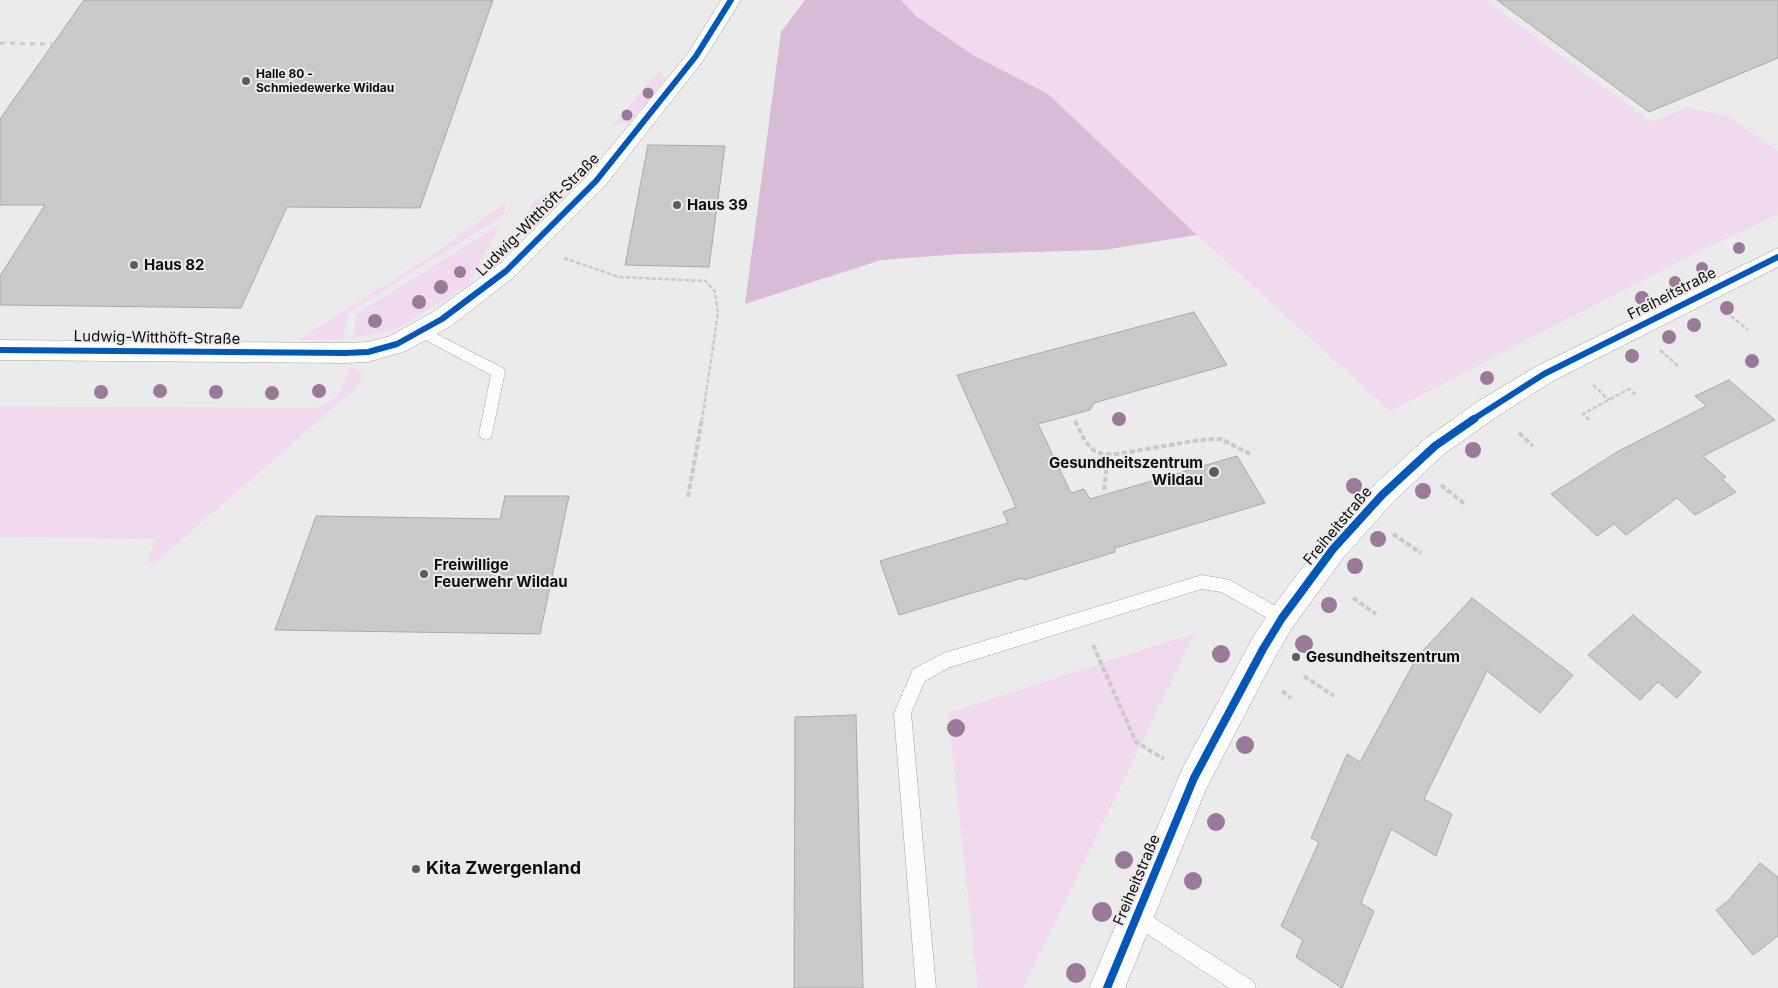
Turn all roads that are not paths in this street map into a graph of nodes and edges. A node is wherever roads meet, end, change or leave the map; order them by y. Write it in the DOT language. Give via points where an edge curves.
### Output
graph roads {
  1 [pos="731,0"];
  2 [pos="1778,257"];
  3 [pos="421,330"];
  4 [pos="0,350"];
  5 [pos="486,434"];
  6 [pos="1282,618"];
  7 [pos="1137,916"];
  8 [pos="926,988"];
  9 [pos="1107,988"];
  10 [pos="1246,988"];
  1 -- 3 [label="street, Ludwig-Witthöft-Straße" via="696,56 596,181 506,271"];
  2 -- 6 [label="street, Freiheitstraße" via="1544,374 1435,446 1382,495 1333,548"];
  3 -- 4 [label="street, Ludwig-Witthöft-Straße" via="397,344 360,353"];
  3 -- 5 [label="lane" via="498,372"];
  6 -- 7 [label="street, Freiheitstraße" via="1203,758"];
  6 -- 8 [label="lane" via="1224,586 1202,582 944,661 919,676 902,713"];
  7 -- 9 [label="street, Freiheitstraße"];
  7 -- 10 [label="lane"];
}
